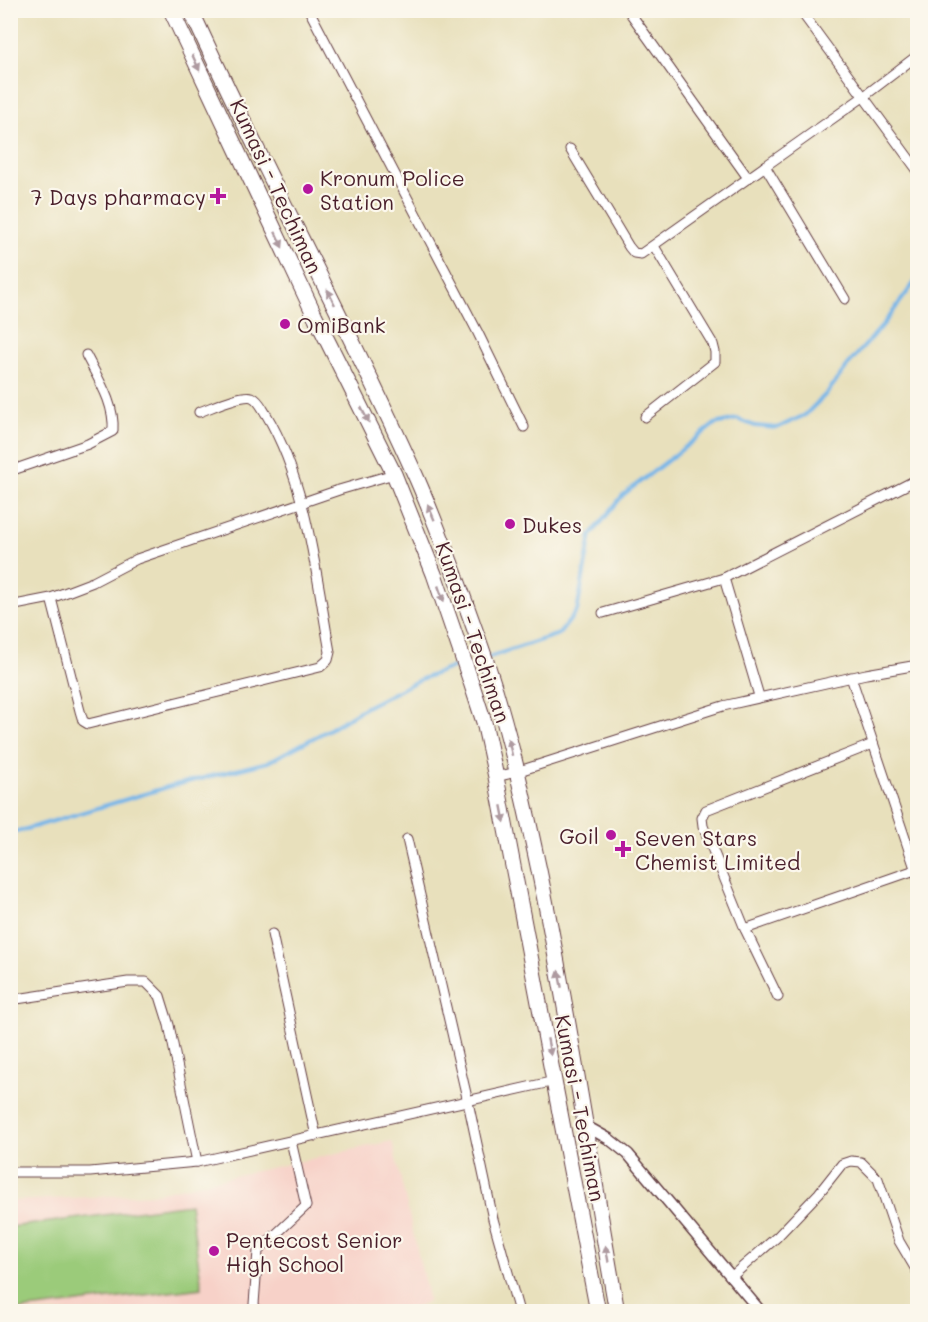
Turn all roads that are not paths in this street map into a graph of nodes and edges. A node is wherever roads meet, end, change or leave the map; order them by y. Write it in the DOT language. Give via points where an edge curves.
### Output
graph roads {
  1 [pos="171,10"];
  2 [pos="191,10"];
  3 [pos="309,10"];
  4 [pos="628,10"];
  5 [pos="800,10"];
  6 [pos="918,55"];
  7 [pos="863,97"];
  8 [pos="570,149"];
  9 [pos="765,166"];
  10 [pos="918,171"];
  11 [pos="748,178"];
  12 [pos="654,246"];
  13 [pos="845,299"];
  14 [pos="86,355"];
  15 [pos="199,412"];
  16 [pos="645,417"];
  17 [pos="524,427"];
  18 [pos="10,471"];
  19 [pos="394,474"];
  20 [pos="918,479"];
  21 [pos="301,503"];
  22 [pos="724,578"];
  23 [pos="51,598"];
  24 [pos="10,606"];
  25 [pos="603,613"];
  26 [pos="918,665"];
  27 [pos="851,677"];
  28 [pos="759,696"];
  29 [pos="873,744"];
  30 [pos="516,772"];
  31 [pos="496,777"];
  32 [pos="407,839"];
  33 [pos="916,874"];
  34 [pos="745,929"];
  35 [pos="272,934"];
  36 [pos="778,998"];
  37 [pos="10,1000"];
  38 [pos="555,1081"];
  39 [pos="468,1102"];
  40 [pos="584,1125"];
  41 [pos="316,1136"];
  42 [pos="291,1141"];
  43 [pos="197,1162"];
  44 [pos="10,1172"];
  45 [pos="918,1273"];
  46 [pos="731,1277"];
  47 [pos="257,1311"];
  48 [pos="519,1311"];
  49 [pos="598,1311"];
  50 [pos="617,1311"];
  51 [pos="761,1311"];
  1 -- 19 [label="highway, Kumasi - Techiman, one-way"];
  30 -- 2 [label="highway, one-way" via="481,645 416,477"];
  3 -- 17 [label="street"];
  4 -- 11 [label="street"];
  5 -- 7 [label="street"];
  6 -- 7 [label="street"];
  7 -- 9 [label="street"];
  7 -- 10 [label="street"];
  8 -- 12 [label="street" via="634,253 641,254"];
  9 -- 11 [label="street"];
  9 -- 13 [label="street"];
  11 -- 12 [label="street"];
  12 -- 16 [label="street" via="716,352 715,362"];
  14 -- 18 [label="street" via="111,405 113,431 88,444"];
  15 -- 21 [label="street" via="240,397 257,400 277,433"];
  19 -- 21 [label="street"];
  19 -- 31 [label="highway, Kumasi - Techiman, one-way" via="460,649 484,722"];
  20 -- 22 [label="street"];
  21 -- 23 [label="street" via="138,559"];
  21 -- 23 [label="street" via="330,652 320,667 88,723 83,721 80,711"];
  22 -- 25 [label="street"];
  22 -- 28 [label="street"];
  23 -- 24 [label="street"];
  26 -- 27 [label="street"];
  27 -- 28 [label="street"];
  27 -- 29 [label="street"];
  28 -- 30 [label="street"];
  29 -- 33 [label="street"];
  29 -- 34 [label="street" via="706,810 703,826"];
  30 -- 31 [label="street"];
  40 -- 30 [label="highway, one-way" via="565,1001"];
  31 -- 38 [label="highway, Kumasi - Techiman, one-way"];
  32 -- 39 [label="street"];
  33 -- 34 [label="street"];
  34 -- 36 [label="street"];
  35 -- 41 [label="street"];
  37 -- 43 [label="street" via="146,982 160,996 169,1025"];
  38 -- 39 [label="street"];
  38 -- 49 [label="highway, Kumasi - Techiman"];
  39 -- 41 [label="street"];
  39 -- 48 [label="street" via="493,1219"];
  40 -- 46 [label="street" via="628,1154"];
  50 -- 40 [label="highway, one-way"];
  41 -- 42 [label="street"];
  42 -- 43 [label="street"];
  42 -- 47 [label="street" via="306,1206 258,1251 254,1304"];
  43 -- 44 [label="street" via="90,1172"];
  45 -- 46 [label="street" via="899,1241 878,1179 861,1162 851,1161 842,1164 777,1237"];
  46 -- 51 [label="street"];
}
